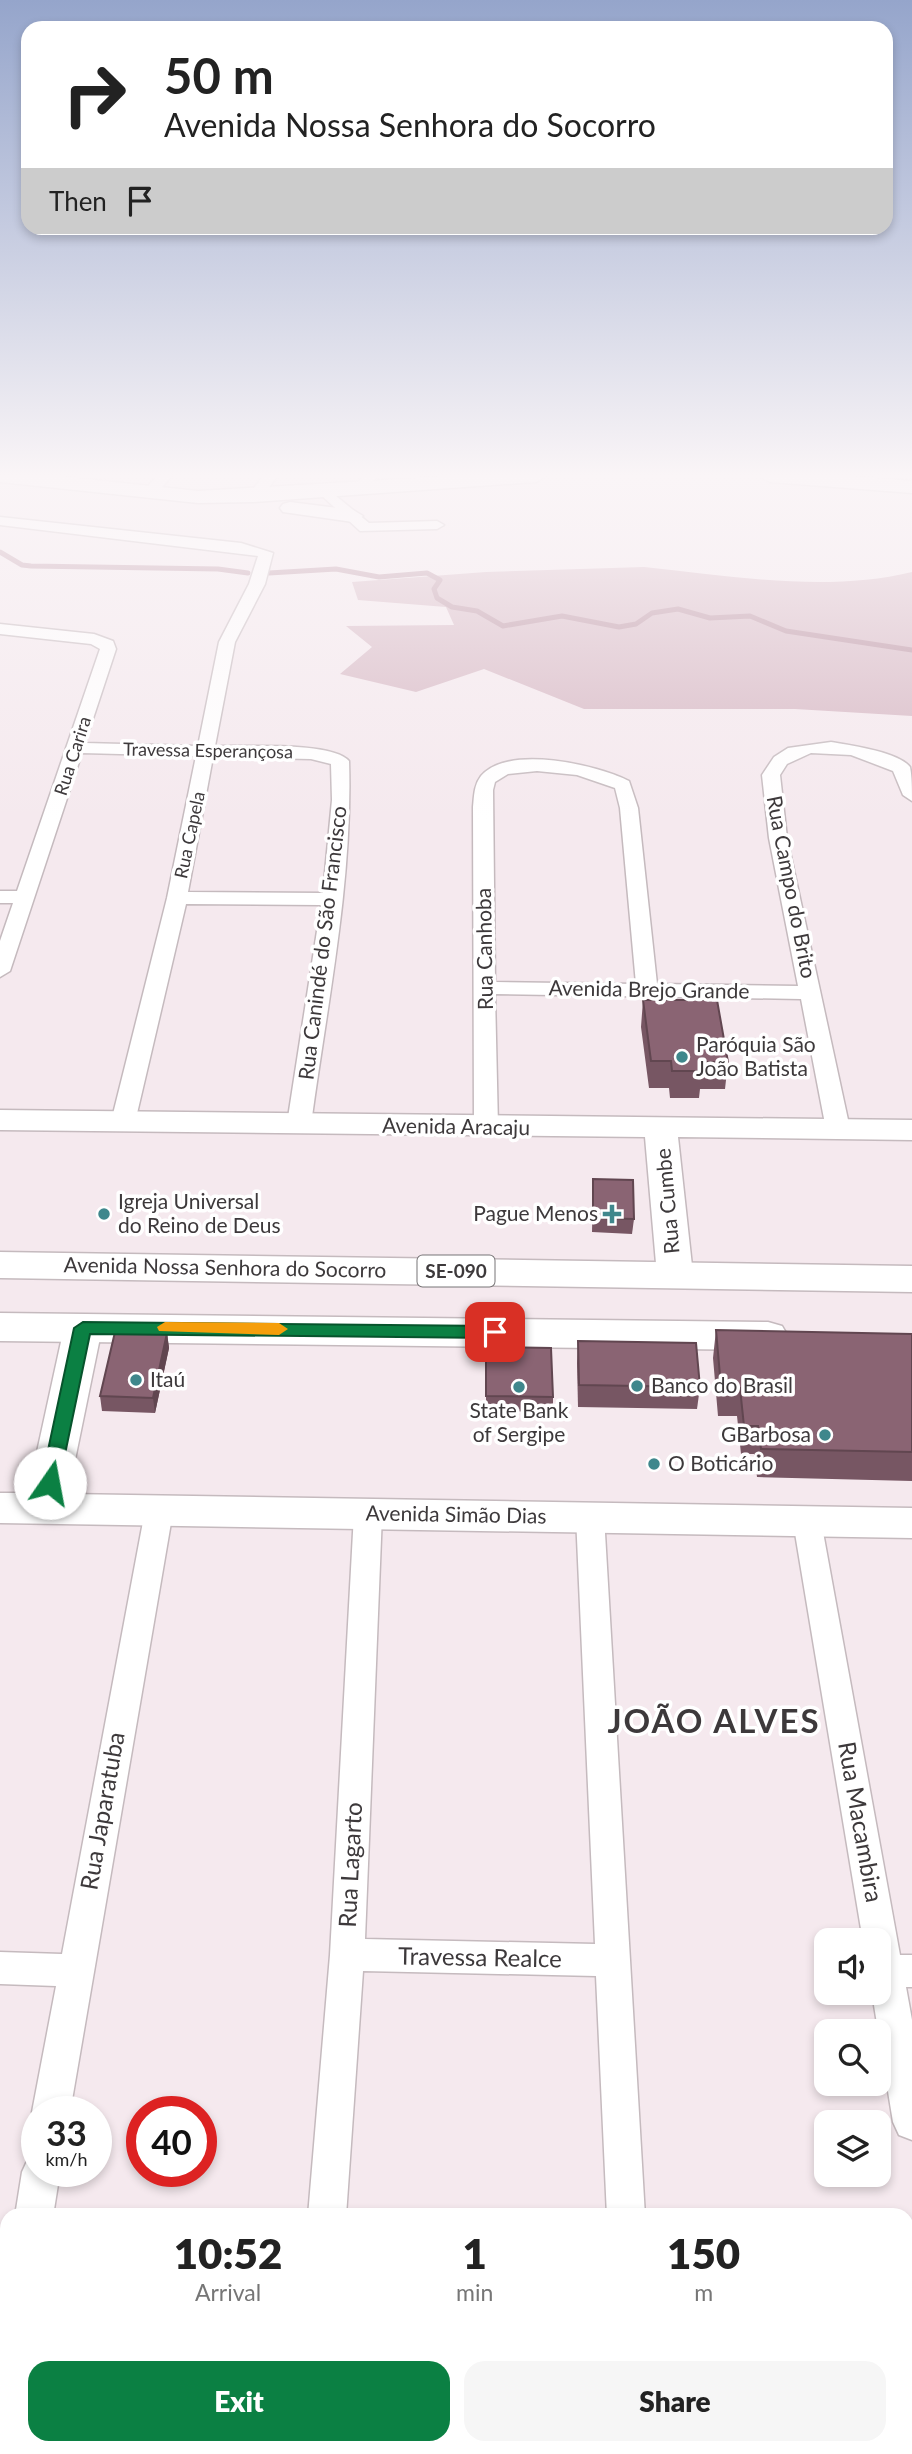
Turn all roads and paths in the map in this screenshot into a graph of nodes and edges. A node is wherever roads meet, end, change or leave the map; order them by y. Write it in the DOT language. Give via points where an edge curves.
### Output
graph roads {
  1 [pos="254,591"];
  2 [pos="0,629"];
  3 [pos="75,748"];
  4 [pos="207,751"];
  5 [pos="340,761"];
  6 [pos="912,795"];
  7 [pos="0,897"];
  8 [pos="26,897"];
  9 [pos="177,898"];
  10 [pos="332,900"];
  11 [pos="0,971"];
  12 [pos="486,988"];
  13 [pos="647,990"];
  14 [pos="811,993"];
  15 [pos="0,1120"];
  16 [pos="123,1122"];
  17 [pos="299,1124"];
  18 [pos="486,1127"];
  19 [pos="662,1128"];
  20 [pos="838,1129"];
  21 [pos="912,1130"];
  22 [pos="0,1265"];
  23 [pos="386,1270"];
  24 [pos="675,1275"];
  25 [pos="912,1279"];
  26 [pos="0,1327"];
  27 [pos="83,1328"];
  28 [pos="386,1330"];
  29 [pos="805,1336"];
  30 [pos="0,1508"];
  31 [pos="45,1508"];
  32 [pos="159,1511"];
  33 [pos="369,1514"];
  34 [pos="590,1516"];
  35 [pos="807,1521"];
  36 [pos="912,1523"];
  37 [pos="347,1955"];
  38 [pos="613,1960"];
  39 [pos="0,1968"];
  40 [pos="74,1970"];
  41 [pos="899,1971"];
  42 [pos="54,2096"];
  43 [pos="912,2122"];
  44 [pos="39,2187"];
  45 [pos="35,2208"];
  46 [pos="328,2208"];
  47 [pos="626,2208"];
  1 -- 4 [label="street, Rua Capela" via="227,642"];
  2 -- 3 [label="street, Rua Carira" via="107,643"];
  3 -- 4 [label="street, Travessa Esperançosa"];
  3 -- 8 [label="street, Rua Carira"];
  4 -- 5 [label="street, Travessa Esperançosa" via="311,754"];
  4 -- 9 [label="street, Rua Capela"];
  5 -- 10 [label="street, Rua Canindé do São Francisco" via="343,779"];
  6 -- 14 [label="street, Rua Campo do Brito" via="901,768 842,749 808,748 781,760 772,771 778,838"];
  7 -- 8 [label="street"];
  8 -- 11 [label="street, Rua Carira"];
  9 -- 10 [label="street"];
  9 -- 16 [label="street, Rua Capela"];
  10 -- 17 [label="street, Rua Canindé do São Francisco"];
  12 -- 13 [label="street, Avenida Brejo Grande"];
  12 -- 13 [label="street, Rua Canhoba" via="485,785 494,774 550,767 596,773 623,785"];
  12 -- 18 [label="street, Rua Canhoba"];
  13 -- 14 [label="street, Avenida Brejo Grande"];
  14 -- 20 [label="street, Rua Campo do Brito"];
  15 -- 16 [label="street, Avenida Aracaju"];
  16 -- 17 [label="street, Avenida Aracaju"];
  17 -- 18 [label="street, Avenida Aracaju"];
  18 -- 19 [label="street, Avenida Aracaju"];
  19 -- 20 [label="street, Avenida Aracaju"];
  19 -- 24 [label="street, Rua Cumbe"];
  20 -- 21 [label="street, Avenida Aracaju"];
  22 -- 23 [label="main road, Avenida Nossa Senhora do Socorro / SE-090"];
  23 -- 24 [label="main road, Avenida Nossa Senhora do Socorro / SE-090"];
  23 -- 28 [label="main road" via="420,1280 429,1292 419,1312"];
  24 -- 25 [label="main road, Avenida Nossa Senhora do Socorro / SE-090"];
  26 -- 27 [label="main road"];
  27 -- 28 [label="main road"];
  27 -- 31 [label="street"];
  28 -- 29 [label="main road"];
  30 -- 31 [label="street, Avenida Simão Dias"];
  31 -- 32 [label="street, Avenida Simão Dias"];
  32 -- 33 [label="street, Avenida Simão Dias"];
  32 -- 40 [label="street, Rua Japaratuba"];
  33 -- 34 [label="street, Avenida Simão Dias"];
  33 -- 37 [label="street, Rua Lagarto"];
  34 -- 35 [label="street, Avenida Simão Dias"];
  34 -- 38 [label="street"];
  35 -- 36 [label="street, Avenida Simão Dias"];
  35 -- 41 [label="street, Rua Macambira"];
  37 -- 38 [label="street, Travessa Realce"];
  37 -- 46 [label="street, Rua Lagarto"];
  38 -- 47 [label="street"];
  39 -- 40 [label="street"];
  40 -- 42 [label="street, Rua Japaratuba"];
  41 -- 43 [label="street, Rua Macambira"];
  44 -- 45 [label="street"];
}
